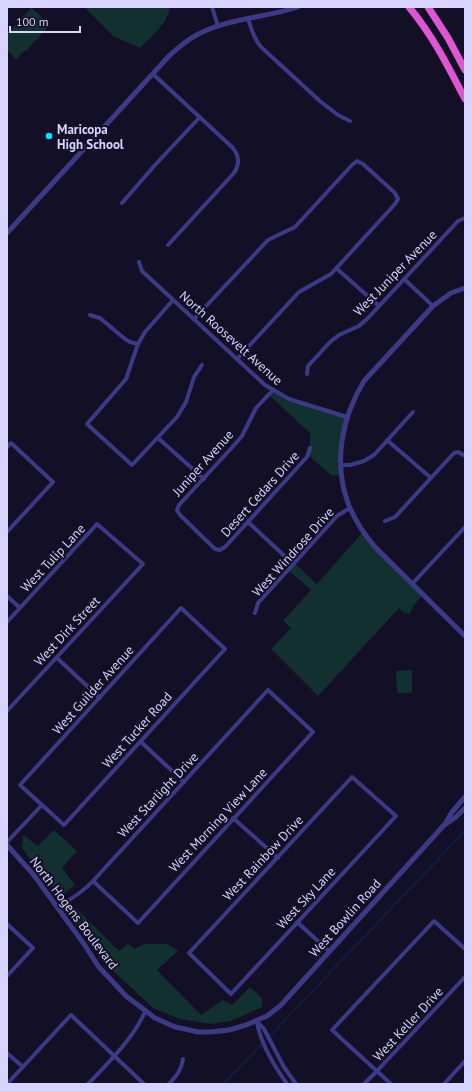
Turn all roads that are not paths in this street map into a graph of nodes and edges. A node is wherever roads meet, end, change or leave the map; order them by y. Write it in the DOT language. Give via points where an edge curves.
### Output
graph roads {
  1 [pos="212,7"];
  2 [pos="298,7"];
  3 [pos="409,7"];
  4 [pos="428,7"];
  5 [pos="248,19"];
  6 [pos="218,26"];
  7 [pos="465,70"];
  8 [pos="153,74"];
  9 [pos="465,100"];
  10 [pos="200,117"];
  11 [pos="350,120"];
  12 [pos="122,203"];
  13 [pos="465,218"];
  14 [pos="7,233"];
  15 [pos="168,245"];
  16 [pos="139,262"];
  17 [pos="336,268"];
  18 [pos="404,279"];
  19 [pos="465,288"];
  20 [pos="173,300"];
  21 [pos="379,306"];
  22 [pos="433,306"];
  23 [pos="90,314"];
  24 [pos="194,320"];
  25 [pos="138,344"];
  26 [pos="237,359"];
  27 [pos="202,365"];
  28 [pos="307,374"];
  29 [pos="273,390"];
  30 [pos="413,412"];
  31 [pos="347,417"];
  32 [pos="158,438"];
  33 [pos="388,440"];
  34 [pos="7,447"];
  35 [pos="310,448"];
  36 [pos="465,456"];
  37 [pos="341,465"];
  38 [pos="204,478"];
  39 [pos="431,478"];
  40 [pos="350,508"];
  41 [pos="385,521"];
  42 [pos="248,522"];
  43 [pos="97,524"];
  44 [pos="465,527"];
  45 [pos="7,532"];
  46 [pos="220,550"];
  47 [pos="293,564"];
  48 [pos="412,584"];
  49 [pos="7,596"];
  50 [pos="20,608"];
  51 [pos="181,608"];
  52 [pos="256,613"];
  53 [pos="7,622"];
  54 [pos="465,636"];
  55 [pos="57,658"];
  56 [pos="268,690"];
  57 [pos="100,698"];
  58 [pos="7,711"];
  59 [pos="141,742"];
  60 [pos="352,777"];
  61 [pos="184,782"];
  62 [pos="465,797"];
  63 [pos="42,805"];
  64 [pos="465,808"];
  65 [pos="233,818"];
  66 [pos="445,824"];
  67 [pos="7,842"];
  68 [pos="7,845"];
  69 [pos="278,858"];
  70 [pos="93,881"];
  71 [pos="57,907"];
  72 [pos="298,922"];
  73 [pos="7,924"];
  74 [pos="465,949"];
  75 [pos="330,952"];
  76 [pos="7,976"];
  77 [pos="465,977"];
  78 [pos="231,994"];
  79 [pos="145,1012"];
  80 [pos="256,1020"];
  81 [pos="7,1053"];
  82 [pos="114,1056"];
  83 [pos="183,1059"];
  84 [pos="465,1062"];
  85 [pos="23,1068"];
  86 [pos="377,1071"];
  87 [pos="7,1084"];
  88 [pos="88,1084"];
  89 [pos="144,1084"];
  90 [pos="169,1084"];
  91 [pos="287,1084"];
  92 [pos="296,1084"];
  93 [pos="365,1084"];
  94 [pos="391,1084"];
  95 [pos="444,1084"];
  1 -- 6 [label="street"];
  2 -- 5 [label="street"];
  3 -- 9 [label="highway" via="437,46"];
  4 -- 7 [label="highway"];
  5 -- 6 [label="street"];
  5 -- 11 [label="street" via="257,43 315,98 338,115"];
  6 -- 8 [label="street" via="188,40"];
  8 -- 10 [label="street"];
  8 -- 14 [label="street"];
  10 -- 12 [label="street"];
  10 -- 15 [label="street" via="232,147 238,165 234,173"];
  13 -- 18 [label="street, West Juniper Avenue" via="458,221"];
  16 -- 20 [label="street, North Roosevelt Avenue" via="142,271"];
  17 -- 21 [label="street"];
  17 -- 24 [label="street" via="398,199 395,193 357,161 295,227 268,240"];
  17 -- 26 [label="street" via="331,274 299,292"];
  18 -- 21 [label="street, West Juniper Avenue"];
  18 -- 22 [label="street"];
  19 -- 22 [label="street" via="451,293"];
  20 -- 24 [label="street, North Roosevelt Avenue"];
  20 -- 25 [label="street"];
  21 -- 28 [label="street, West Juniper Avenue" via="359,326 330,342 308,366"];
  22 -- 31 [label="street" via="364,381"];
  23 -- 25 [label="street" via="100,318 125,339"];
  24 -- 26 [label="street, North Roosevelt Avenue"];
  25 -- 32 [label="street" via="126,379 87,424 132,465"];
  26 -- 29 [label="street, North Roosevelt Avenue"];
  27 -- 32 [label="street" via="194,377 186,402 177,417"];
  29 -- 31 [label="street, North Roosevelt Avenue" via="290,399"];
  29 -- 38 [label="street, Juniper Avenue" via="256,408 242,436"];
  30 -- 33 [label="street"];
  31 -- 37 [label="street" via="343,432"];
  32 -- 38 [label="street"];
  33 -- 37 [label="street" via="374,455 364,461"];
  33 -- 39 [label="street"];
  34 -- 45 [label="street" via="11,443 53,482"];
  35 -- 42 [label="street, Desert Cedars Drive" via="307,457"];
  36 -- 39 [label="street" via="458,452 454,453"];
  37 -- 40 [label="street"];
  38 -- 46 [label="street, Juniper Avenue" via="177,510"];
  39 -- 41 [label="street" via="395,517"];
  40 -- 47 [label="street, West Windrose Drive" via="337,516"];
  40 -- 48 [label="street" via="362,531"];
  42 -- 46 [label="street, Desert Cedars Drive"];
  42 -- 47 [label="street"];
  43 -- 50 [label="street, West Tulip Lane"];
  43 -- 55 [label="street, West Dirk Street" via="143,564"];
  44 -- 48 [label="street"];
  47 -- 52 [label="street, West Windrose Drive" via="258,603"];
  48 -- 54 [label="street"];
  49 -- 50 [label="street"];
  50 -- 53 [label="street, West Tulip Lane"];
  51 -- 57 [label="street, West Guilder Avenue"];
  51 -- 59 [label="street, West Tucker Road" via="225,649"];
  55 -- 57 [label="street"];
  55 -- 58 [label="street, West Dirk Street"];
  56 -- 61 [label="street, West Starlight Drive"];
  56 -- 65 [label="street, West Morning View Lane" via="313,732"];
  57 -- 63 [label="street, West Guilder Avenue" via="20,785"];
  59 -- 61 [label="street"];
  59 -- 63 [label="street, West Tucker Road" via="64,825"];
  60 -- 69 [label="street, West Rainbow Drive"];
  60 -- 72 [label="street, West Sky Lane" via="396,816"];
  61 -- 70 [label="street, West Starlight Drive"];
  62 -- 66 [label="street, West Bowlin Road"];
  63 -- 67 [label="street"];
  64 -- 66 [label="street, West Bowlin Road"];
  65 -- 69 [label="street"];
  65 -- 70 [label="street, West Morning View Lane" via="138,923"];
  66 -- 75 [label="street, West Bowlin Road"];
  68 -- 71 [label="street, North Hogens Boulevard" via="33,874"];
  69 -- 78 [label="street, West Rainbow Drive" via="189,953"];
  70 -- 71 [label="street, West Starlight Drive" via="75,897"];
  71 -- 79 [label="street, North Hogens Boulevard" via="98,966"];
  72 -- 75 [label="street"];
  72 -- 78 [label="street, West Sky Lane"];
  73 -- 76 [label="street" via="33,948"];
  74 -- 86 [label="street" via="434,921 332,1030"];
  75 -- 80 [label="street, West Bowlin Road" via="280,1006 267,1016"];
  77 -- 86 [label="street, West Keller Drive"];
  79 -- 80 [label="street, North Hogens Boulevard" via="175,1027 198,1032 229,1030"];
  79 -- 82 [label="street"];
  80 -- 91 [label="street" via="266,1048"];
  80 -- 92 [label="street" via="266,1032"];
  81 -- 85 [label="street"];
  82 -- 85 [label="street" via="71,1015"];
  82 -- 88 [label="street"];
  82 -- 89 [label="street"];
  83 -- 90 [label="street" via="181,1068"];
  84 -- 95 [label="street"];
  85 -- 87 [label="street"];
  86 -- 93 [label="street, West Keller Drive"];
  86 -- 94 [label="street"];
}
